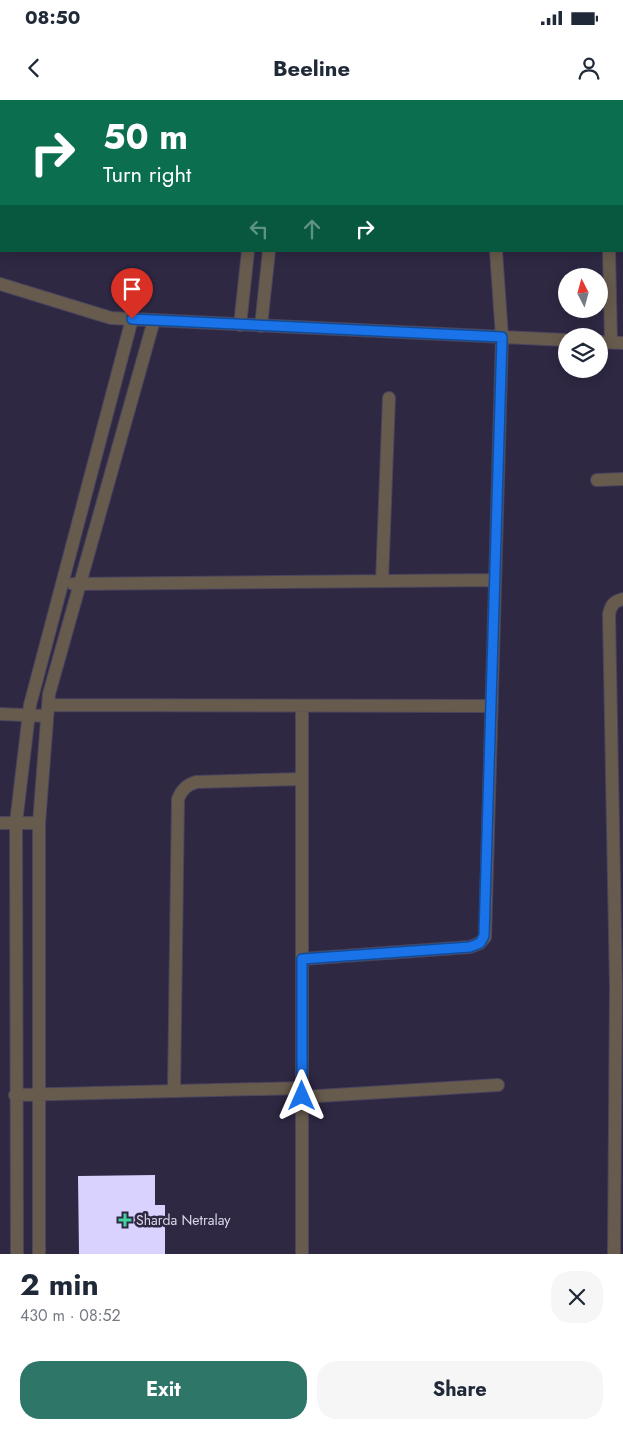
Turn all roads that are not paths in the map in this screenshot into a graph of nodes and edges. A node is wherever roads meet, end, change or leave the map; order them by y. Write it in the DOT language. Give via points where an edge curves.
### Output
graph roads {
  1 [pos="248,252"];
  2 [pos="269,252"];
  3 [pos="496,252"];
  4 [pos="609,252"];
  5 [pos="0,284"];
  6 [pos="132,319"];
  7 [pos="154,320"];
  8 [pos="240,325"];
  9 [pos="260,326"];
  10 [pos="502,337"];
  11 [pos="558,340"];
  12 [pos="611,342"];
  13 [pos="389,398"];
  14 [pos="597,480"];
  15 [pos="623,480"];
  16 [pos="495,580"];
  17 [pos="382,582"];
  18 [pos="61,584"];
  19 [pos="80,584"];
  20 [pos="623,599"];
  21 [pos="302,706"];
  22 [pos="491,706"];
  23 [pos="48,710"];
  24 [pos="0,714"];
  25 [pos="28,715"];
  26 [pos="302,779"];
  27 [pos="0,823"];
  28 [pos="16,823"];
  29 [pos="39,823"];
  30 [pos="302,959"];
  31 [pos="620,982"];
  32 [pos="498,1085"];
  33 [pos="174,1091"];
  34 [pos="302,1092"];
  35 [pos="39,1094"];
  36 [pos="15,1095"];
  37 [pos="17,1254"];
  38 [pos="39,1254"];
  39 [pos="302,1254"];
  40 [pos="614,1254"];
  1 -- 8 [label="street"];
  2 -- 9 [label="street"];
  3 -- 10 [label="street"];
  4 -- 12 [label="street"];
  5 -- 6 [label="street" via="111,318"];
  6 -- 7 [label="street"];
  6 -- 18 [label="street"];
  7 -- 8 [label="street"];
  7 -- 19 [label="street"];
  8 -- 9 [label="street"];
  9 -- 10 [label="street"];
  10 -- 11 [label="street"];
  10 -- 16 [label="street"];
  13 -- 17 [label="street"];
  14 -- 15 [label="street"];
  16 -- 17 [label="street"];
  16 -- 22 [label="street"];
  17 -- 19 [label="street"];
  18 -- 19 [label="street"];
  18 -- 25 [label="street"];
  19 -- 23 [label="street" via="49,694"];
  20 -- 31 [label="street" via="611,606 609,614"];
  21 -- 22 [label="street"];
  21 -- 23 [label="street"];
  21 -- 26 [label="street"];
  22 -- 30 [label="street" via="486,928 480,943 470,947"];
  23 -- 25 [label="street"];
  23 -- 29 [label="street"];
  24 -- 25 [label="street"];
  25 -- 28 [label="street"];
  26 -- 30 [label="street"];
  26 -- 33 [label="street" via="196,782 181,791 178,799"];
  27 -- 28 [label="street"];
  28 -- 29 [label="street"];
  28 -- 36 [label="street"];
  29 -- 35 [label="street"];
  30 -- 34 [label="street"];
  31 -- 40 [label="street"];
  32 -- 34 [label="street"];
  33 -- 34 [label="street"];
  33 -- 35 [label="street"];
  34 -- 39 [label="street"];
  35 -- 36 [label="street"];
  35 -- 38 [label="street"];
  36 -- 37 [label="street"];
}
